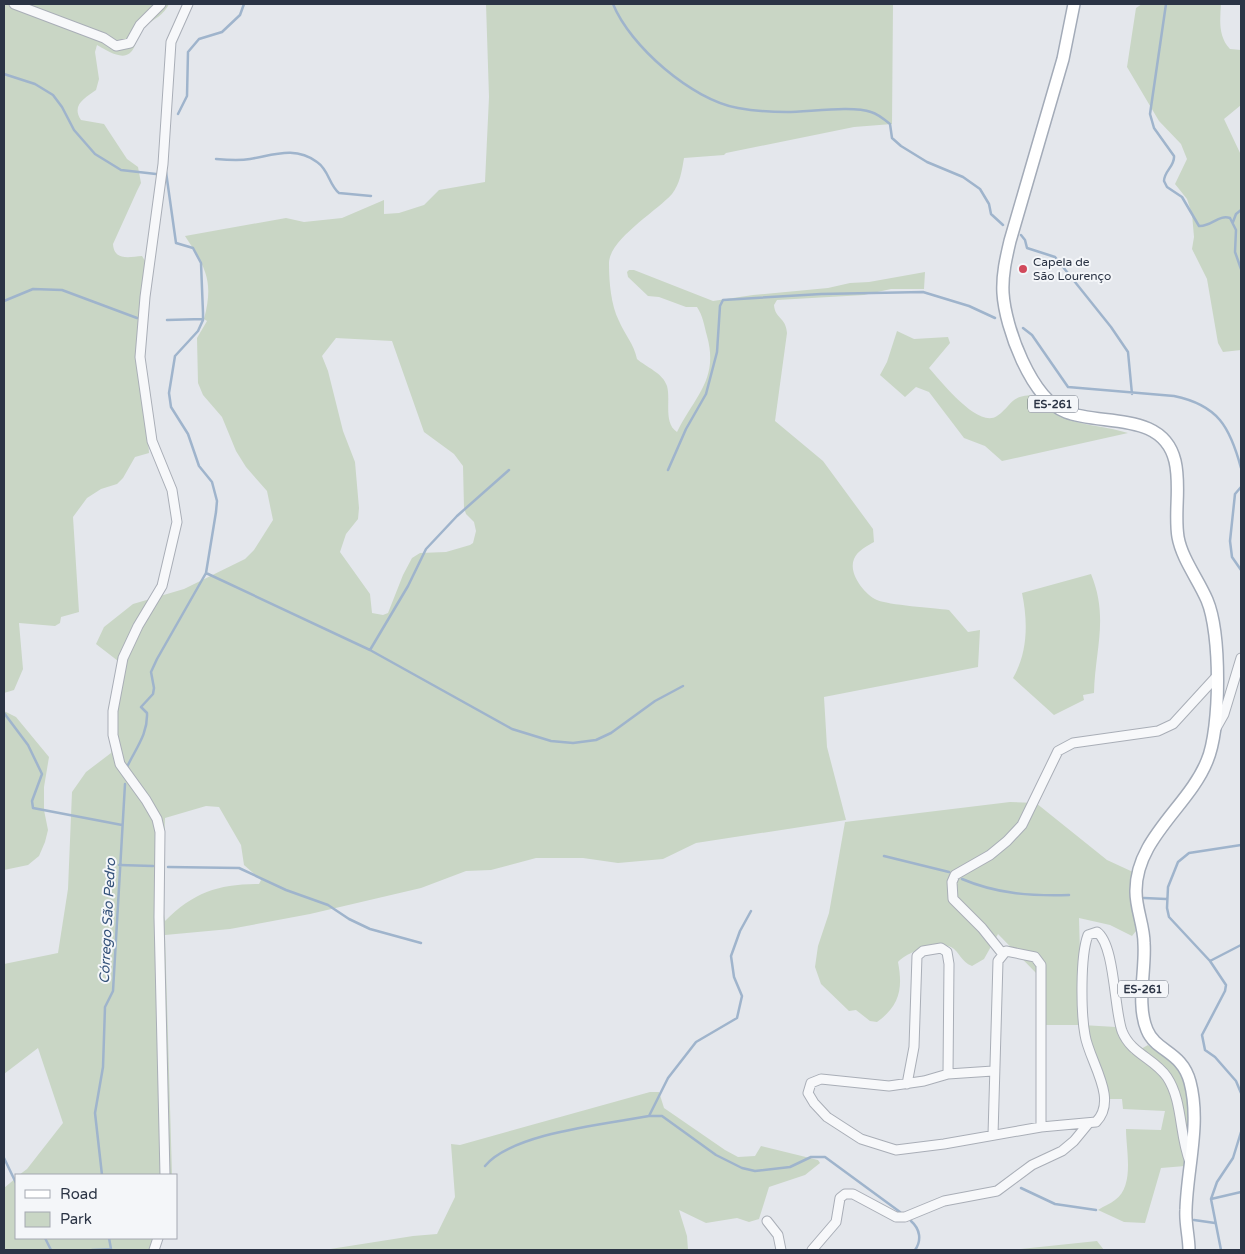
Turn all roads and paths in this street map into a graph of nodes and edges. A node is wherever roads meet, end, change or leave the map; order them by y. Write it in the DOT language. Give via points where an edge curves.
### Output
graph roads {
  1 [pos="14,4"];
  2 [pos="162,4"];
  3 [pos="188,4"];
  4 [pos="1074,4"];
  5 [pos="1241,658"];
  6 [pos="1216,677"];
  7 [pos="1214,732"];
  8 [pos="1002,953"];
  9 [pos="993,1071"];
  10 [pos="948,1074"];
  11 [pos="907,1084"];
  12 [pos="1088,1124"];
  13 [pos="1041,1127"];
  14 [pos="992,1135"];
  15 [pos="1191,1164"];
  16 [pos="165,1174"];
  17 [pos="767,1221"];
  18 [pos="781,1250"];
  19 [pos="812,1250"];
  20 [pos="1188,1250"];
  1 -- 2 [label="street" via="104,38 116,46 130,42 140,25"];
  3 -- 16 [label="street" via="170,42 163,164 140,357 152,441 172,490 178,522 162,586 123,658 113,711 114,742 120,764 146,800 160,832"];
  4 -- 6 [label="main road, ES-261" via="1063,59 1005,263 1003,294 1006,312 1028,374 1052,403 1065,412 1147,427 1167,444 1177,474 1179,539 1213,617"];
  5 -- 7 [label="street" via="1224,714"];
  6 -- 7 [label="main road, ES-261"];
  6 -- 8 [label="street" via="1173,724 1142,735 1073,743 1058,751 1022,825 990,855 955,876 953,899"];
  7 -- 15 [label="main road, ES-261" via="1211,750 1197,781 1147,849 1136,892 1144,940 1145,1025 1153,1039 1179,1059 1189,1079 1193,1094"];
  8 -- 9 [label="street" via="998,961"];
  8 -- 13 [label="street" via="1035,956 1040,965"];
  9 -- 10 [label="street"];
  9 -- 14 [label="street"];
  10 -- 11 [label="street"];
  10 -- 11 [label="street" via="949,964 947,952 941,948 923,951 918,956 914,1047"];
  11 -- 14 [label="street" via="889,1086 825,1079 816,1081 809,1088 810,1098 827,1118 861,1139 888,1148 905,1150"];
  12 -- 13 [label="street"];
  12 -- 15 [label="street" via="1102,1116 1105,1105 1084,1031 1085,945 1088,935 1094,932 1103,939 1112,964 1122,1032 1130,1046 1167,1076 1174,1092"];
  12 -- 19 [label="street" via="1062,1151 1032,1166 997,1191 944,1201 905,1217 896,1217 853,1194 845,1194 840,1198 836,1222"];
  13 -- 14 [label="street"];
  15 -- 20 [label="main road, ES-261" via="1186,1211"];
  17 -- 18 [label="street" via="778,1235"];
}
